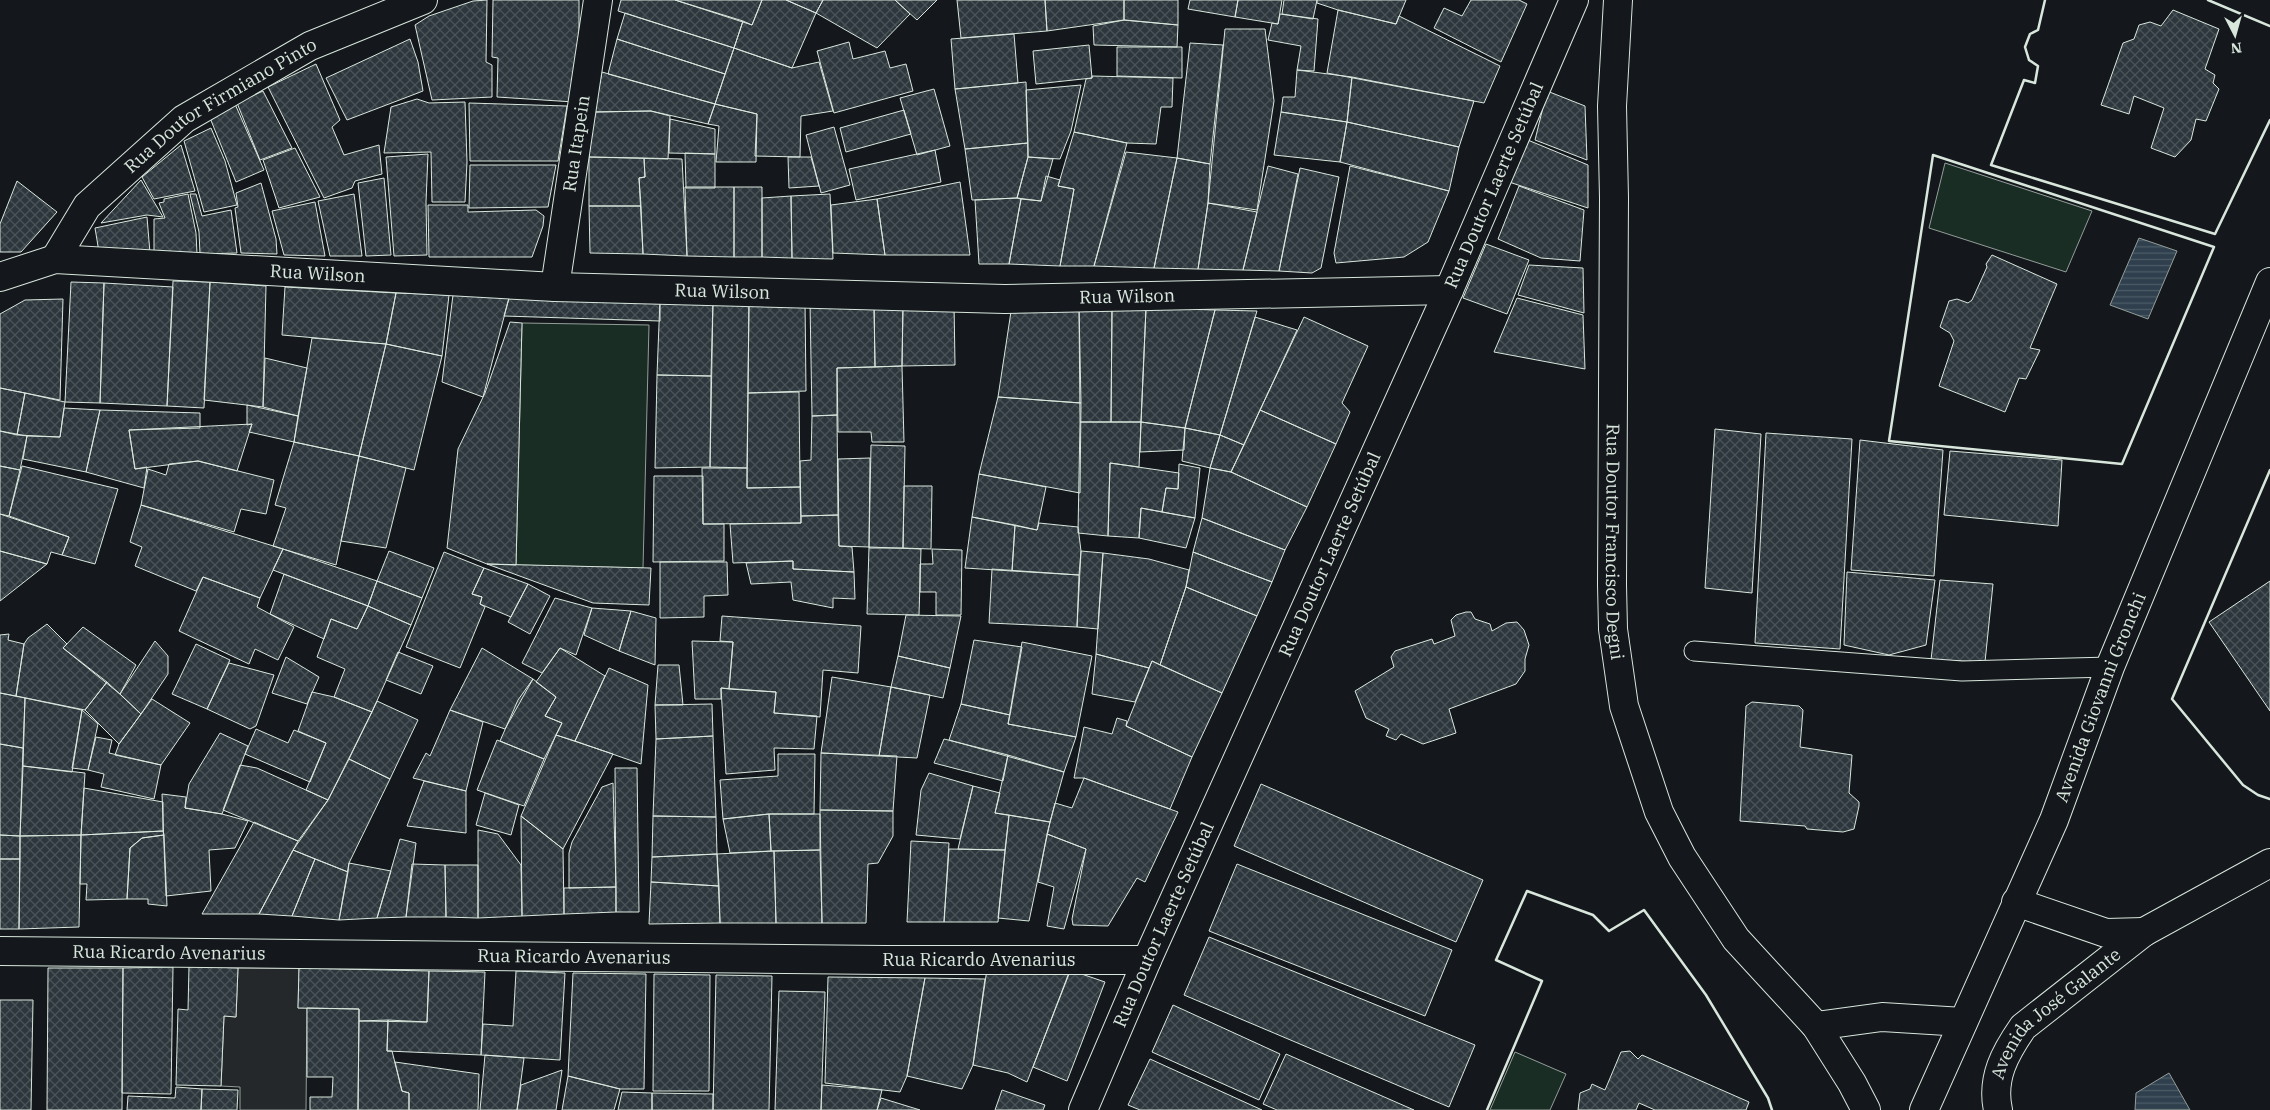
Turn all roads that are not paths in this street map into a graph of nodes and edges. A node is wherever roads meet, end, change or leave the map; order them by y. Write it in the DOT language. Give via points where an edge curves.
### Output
graph roads {
  1 [pos="423,0"];
  2 [pos="598,0"];
  3 [pos="1574,0"];
  4 [pos="1618,0"];
  5 [pos="55,259"];
  6 [pos="0,277"];
  7 [pos="2270,282"];
  8 [pos="555,287"];
  9 [pos="1449,290"];
  10 [pos="1694,651"];
  11 [pos="2110,667"];
  12 [pos="2270,862"];
  13 [pos="2016,902"];
  14 [pos="2144,932"];
  15 [pos="0,950"];
  16 [pos="1147,960"];
  17 [pos="1963,1022"];
  18 [pos="1816,1026"];
  19 [pos="1083,1110"];
  20 [pos="1866,1110"];
  21 [pos="1924,1110"];
  22 [pos="1998,1110"];
  1 -- 5 [label="street, Rua Doutor Firmiano Pinto" via="310,46 184,119 87,206"];
  2 -- 8 [label="street, Rua Itapein"];
  3 -- 9 [label="street, Rua Doutor Laerte Setúbal"];
  4 -- 18 [label="street, Rua Doutor Francisco Degni" via="1612,106 1612,629 1624,706 1659,812 1682,857 1736,939"];
  5 -- 6 [label="street, Rua Wilson"];
  5 -- 8 [label="street, Rua Wilson"];
  7 -- 11 [label="street, Avenida Giovanni Gronchi"];
  8 -- 9 [label="street, Rua Wilson" via="1005,299"];
  9 -- 16 [label="street, Rua Doutor Laerte Setúbal"];
  10 -- 11 [label="lane" via="1962,671"];
  11 -- 13 [label="street, Avenida Giovanni Gronchi" via="2054,820"];
  12 -- 14 [label="street, Avenida José Galante"];
  13 -- 14 [label="street, Avenida José Galante" via="2106,933"];
  13 -- 17 [label="street, Avenida Giovanni Gronchi"];
  14 -- 22 [label="street, Avenida José Galante" via="2023,1028 2008,1048 2000,1068 1995,1089"];
  15 -- 16 [label="street, Rua Ricardo Avenarius"];
  16 -- 19 [label="street, Rua Doutor Laerte Setúbal"];
  17 -- 18 [label="street" via="1882,1017"];
  17 -- 21 [label="street, Avenida Giovanni Gronchi"];
  18 -- 20 [label="street, Rua Doutor Francisco Degni"];
}
